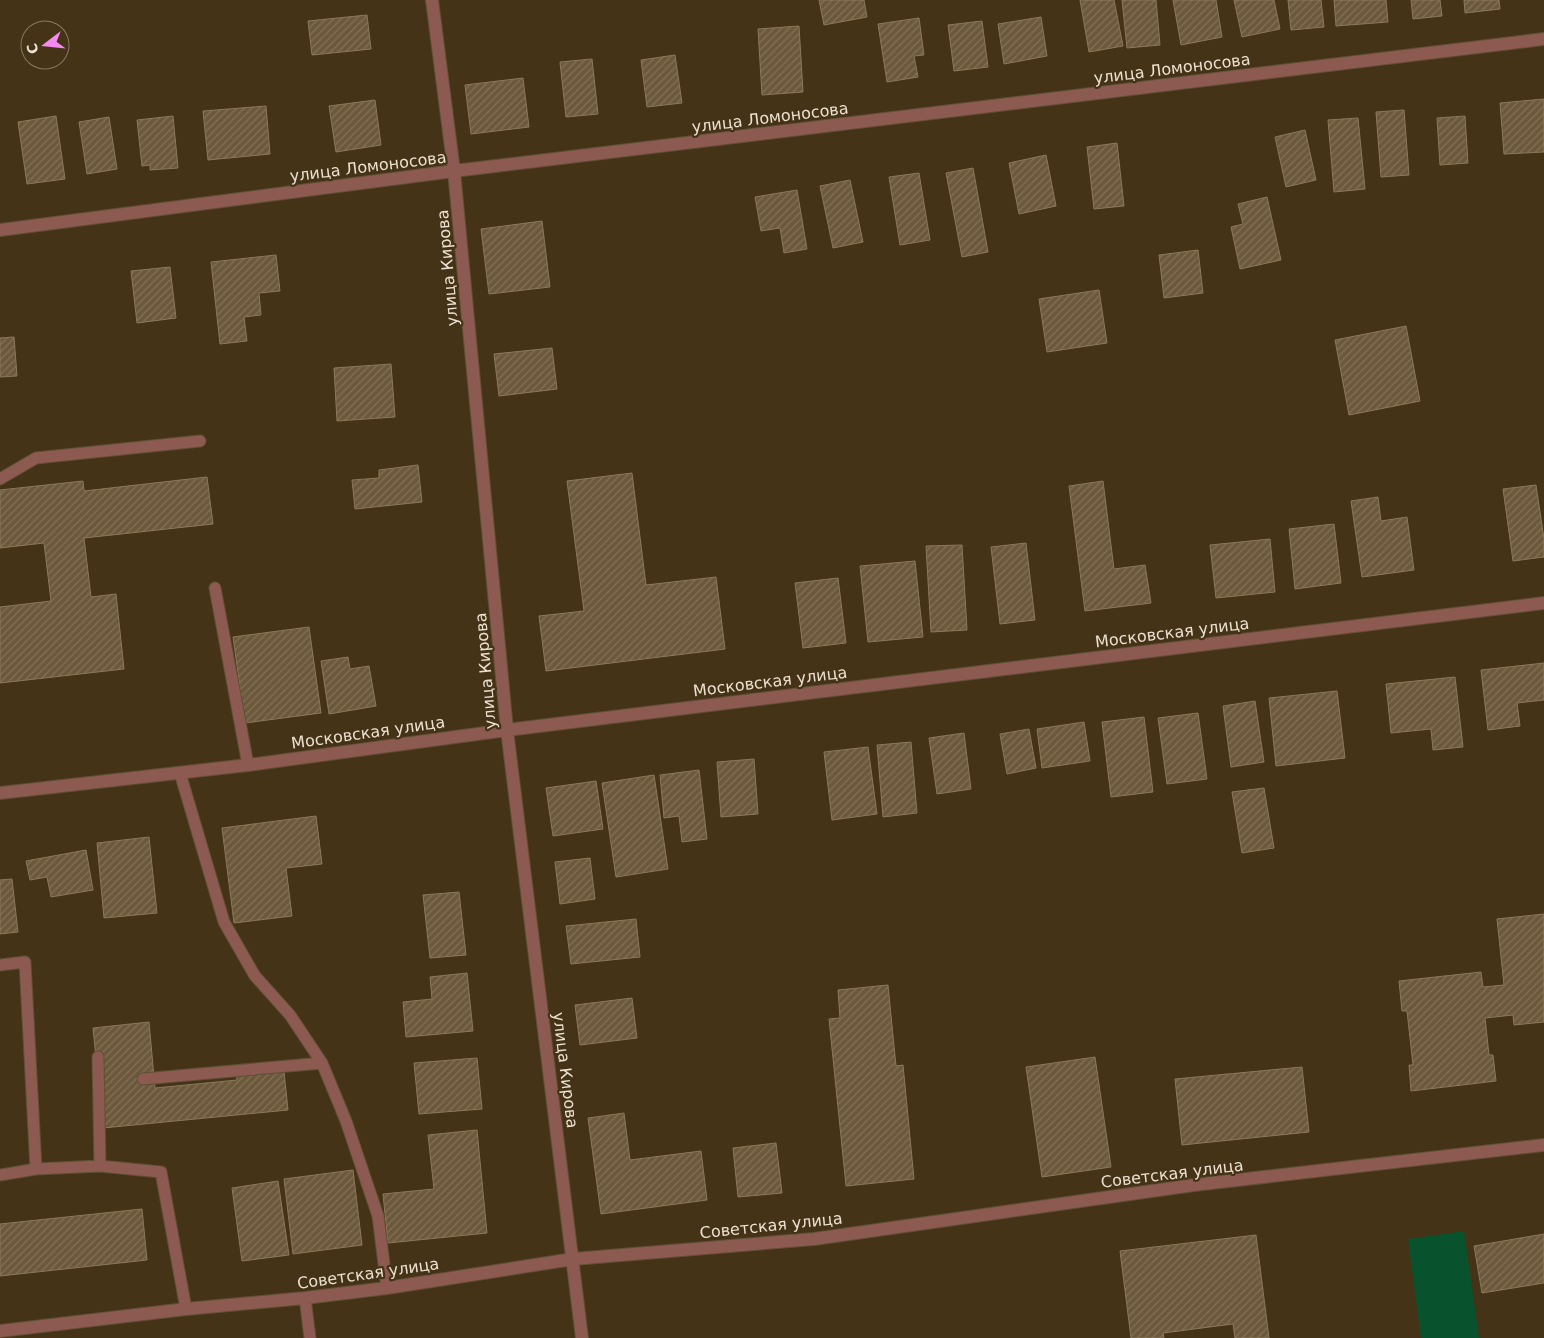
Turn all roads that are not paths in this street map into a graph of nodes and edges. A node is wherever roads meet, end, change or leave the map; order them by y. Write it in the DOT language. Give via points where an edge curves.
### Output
graph roads {
  1 [pos="432,0"];
  2 [pos="1544,39"];
  3 [pos="454,171"];
  4 [pos="0,230"];
  5 [pos="200,441"];
  6 [pos="0,479"];
  7 [pos="215,588"];
  8 [pos="1544,602"];
  9 [pos="507,730"];
  10 [pos="248,765"];
  11 [pos="180,773"];
  12 [pos="0,794"];
  13 [pos="0,965"];
  14 [pos="98,1057"];
  15 [pos="322,1063"];
  16 [pos="143,1079"];
  17 [pos="1544,1145"];
  18 [pos="100,1166"];
  19 [pos="36,1169"];
  20 [pos="0,1174"];
  21 [pos="573,1259"];
  22 [pos="386,1288"];
  23 [pos="305,1298"];
  24 [pos="186,1309"];
  25 [pos="0,1331"];
  26 [pos="310,1338"];
  27 [pos="582,1338"];
  1 -- 3 [label="street, улица Кирова"];
  2 -- 3 [label="street, улица Ломоносова"];
  3 -- 4 [label="street, улица Ломоносова"];
  3 -- 9 [label="street, улица Кирова"];
  5 -- 6 [label="lane" via="36,458"];
  7 -- 10 [label="lane"];
  8 -- 9 [label="street, Московская улица"];
  9 -- 10 [label="street, Московская улица"];
  9 -- 21 [label="street, улица Кирова"];
  10 -- 11 [label="street, Московская улица"];
  11 -- 12 [label="street, Московская улица"];
  11 -- 15 [label="lane" via="224,922 255,976 290,1015"];
  13 -- 19 [label="lane" via="25,962"];
  14 -- 18 [label="lane"];
  15 -- 16 [label="lane"];
  15 -- 22 [label="lane" via="346,1121 378,1216"];
  17 -- 21 [label="street, Советская улица" via="1194,1186 814,1238"];
  18 -- 19 [label="lane"];
  18 -- 24 [label="lane" via="161,1172"];
  19 -- 20 [label="lane"];
  21 -- 22 [label="street, Советская улица"];
  21 -- 27 [label="street, улица Кирова"];
  22 -- 23 [label="street, Советская улица"];
  23 -- 24 [label="street, Советская улица"];
  23 -- 26 [label="lane"];
  24 -- 25 [label="street, Советская улица"];
}
